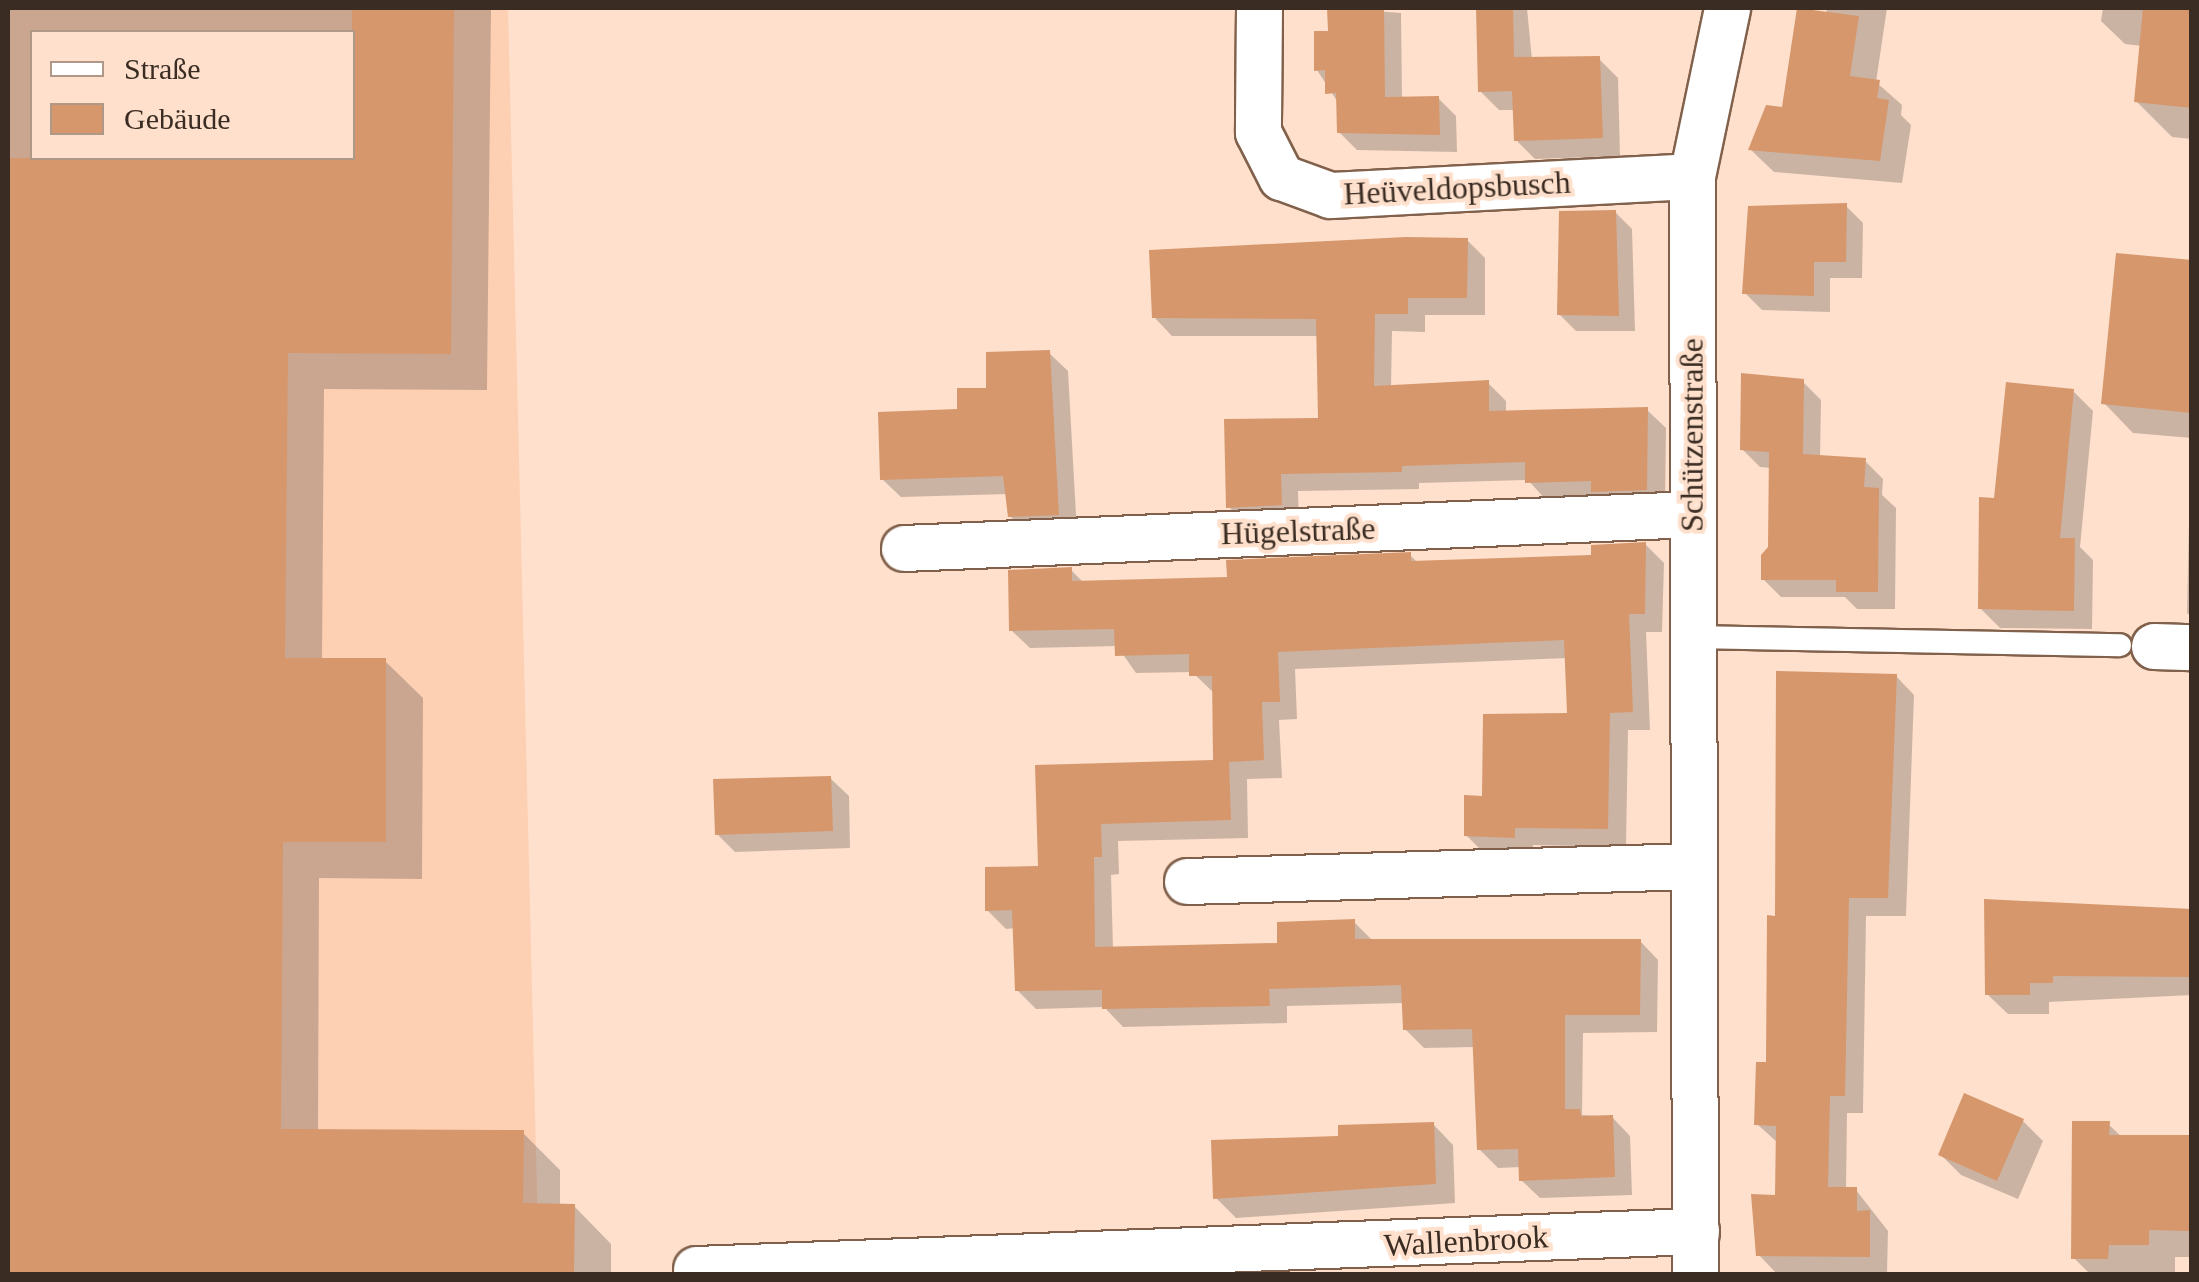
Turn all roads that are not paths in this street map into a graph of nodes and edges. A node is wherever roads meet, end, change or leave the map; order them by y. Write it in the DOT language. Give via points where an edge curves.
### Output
graph roads {
  1 [pos="1259,8"];
  2 [pos="1727,8"];
  3 [pos="1692,176"];
  4 [pos="1692,514"];
  5 [pos="904,548"];
  6 [pos="1692,637"];
  7 [pos="2155,646"];
  8 [pos="1694,866"];
  9 [pos="1187,881"];
  10 [pos="1696,1253"];
  11 [pos="1164,1265"];
  12 [pos="696,1269"];
  1 -- 3 [label="street, Heüveldopsbusch" via="1258,132 1281,178 1330,195"];
  2 -- 3 [label="street, Schützenstraße"];
  3 -- 4 [label="street, Schützenstraße"];
  4 -- 5 [label="street, Hügelstraße"];
  4 -- 6 [label="street, Schützenstraße"];
  6 -- 7 [label="lane"];
  6 -- 8 [label="street, Schützenstraße"];
  8 -- 9 [label="street"];
  8 -- 10 [label="street, Schützenstraße"];
  10 -- 11 [label="street, Wallenbrook"];
  11 -- 12 [label="street, Wallenbrook"];
}
